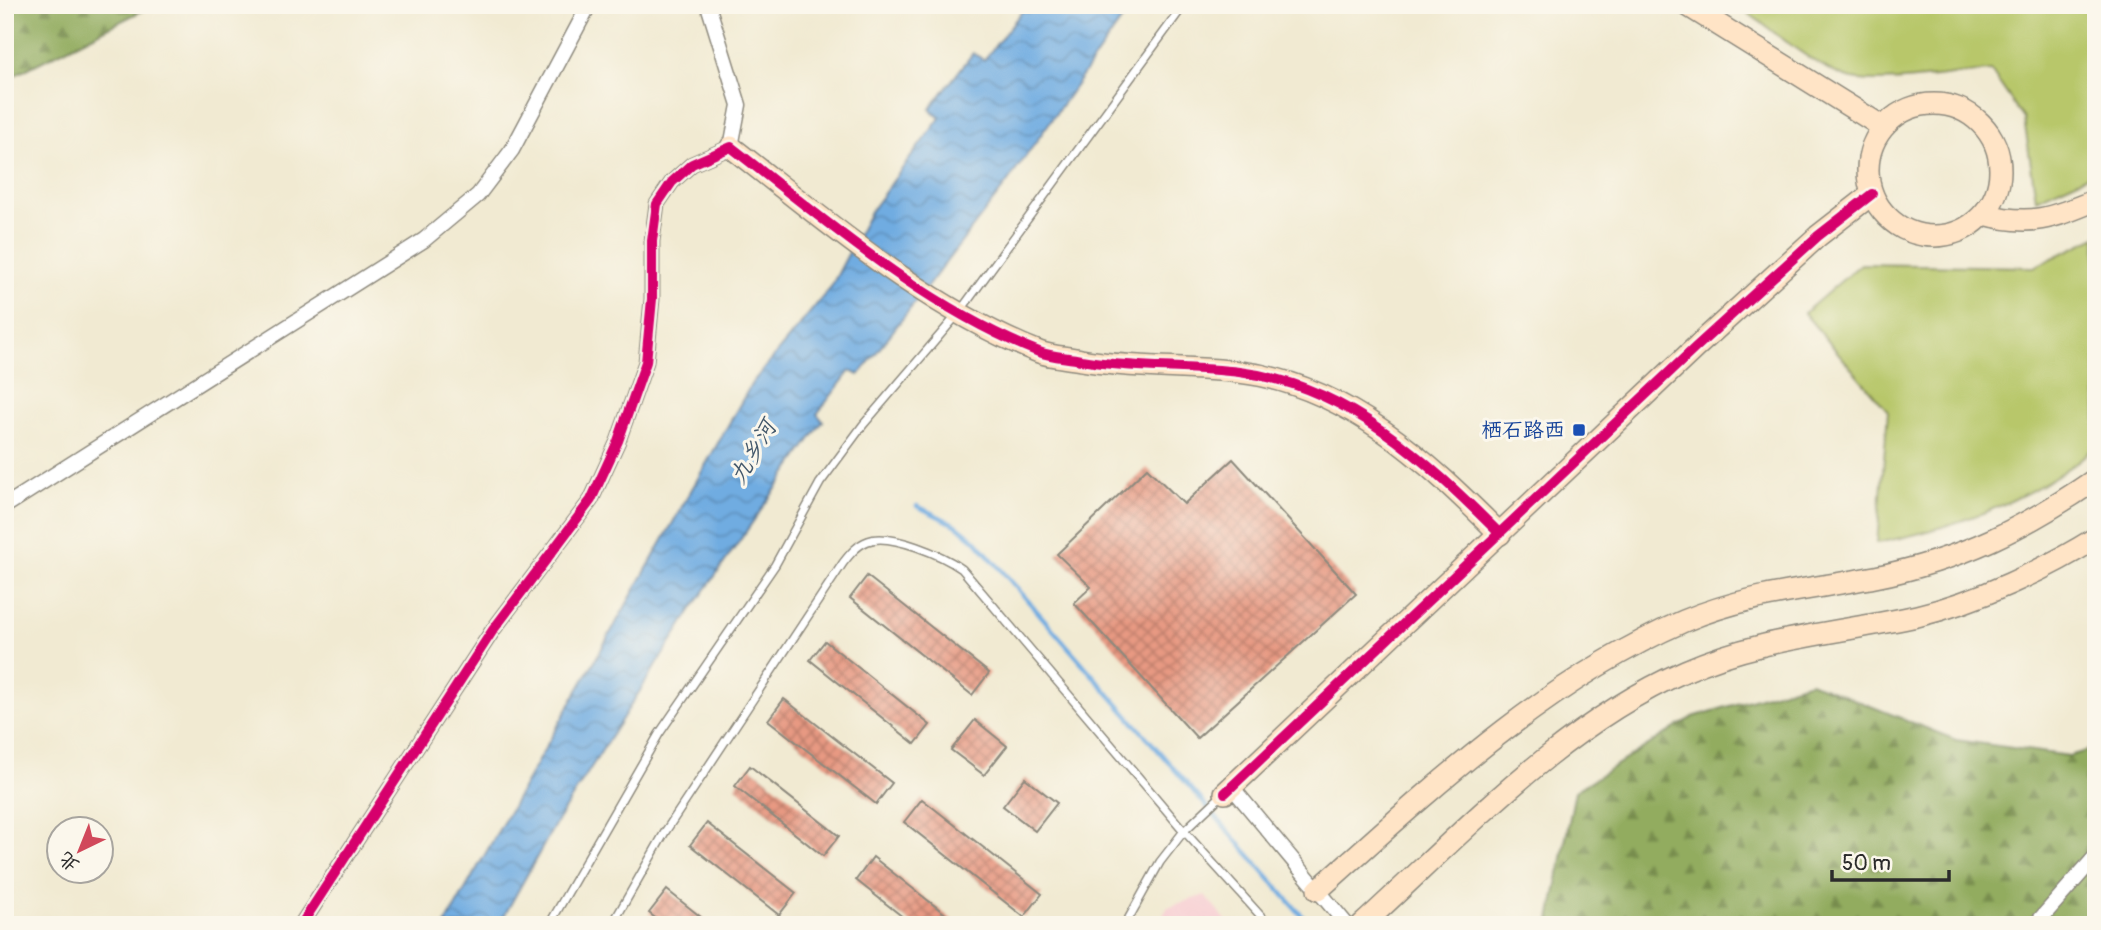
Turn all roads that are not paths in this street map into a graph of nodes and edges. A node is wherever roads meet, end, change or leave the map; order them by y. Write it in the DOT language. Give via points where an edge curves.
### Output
graph roads {
  1 [pos="589,5"];
  2 [pos="708,5"];
  3 [pos="1184,5"];
  4 [pos="1687,5"];
  5 [pos="1883,127"];
  6 [pos="731,147"];
  7 [pos="1872,194"];
  8 [pos="2096,200"];
  9 [pos="1984,214"];
  10 [pos="952,310"];
  11 [pos="2096,479"];
  12 [pos="5,506"];
  13 [pos="1500,534"];
  14 [pos="2096,538"];
  15 [pos="1228,789"];
  16 [pos="1184,831"];
  17 [pos="2096,856"];
  18 [pos="1318,890"];
  19 [pos="301,925"];
  20 [pos="549,925"];
  21 [pos="612,925"];
  22 [pos="1125,925"];
  23 [pos="1269,925"];
  24 [pos="1347,925"];
  25 [pos="1362,925"];
  26 [pos="2035,925"];
  1 -- 12 [label="street" via="512,150 478,195 424,240"];
  2 -- 6 [label="street" via="739,105"];
  3 -- 10 [label="lane"];
  4 -- 5 [label="street"];
  5 -- 7 [label="street" via="1868,159"];
  5 -- 9 [label="street" via="1907,110 1936,104 1973,116 1997,150 2000,173 1996,195"];
  6 -- 10 [label="street"];
  6 -- 19 [label="street" via="692,164 657,204 646,362 591,500 493,630"];
  7 -- 9 [label="street" via="1884,214 1902,228 1923,235 1962,231"];
  7 -- 13 [label="street" via="1777,273"];
  8 -- 9 [label="street" via="2038,221 2012,222"];
  10 -- 13 [label="street" via="1042,353 1119,366 1241,372 1308,390 1384,429"];
  10 -- 20 [label="lane" via="820,483 775,565 659,734"];
  11 -- 18 [label="street" via="2003,537 1949,558 1737,603 1684,621 1626,651 1497,737"];
  13 -- 15 [label="street"];
  14 -- 25 [label="street" via="2004,586 1919,615 1766,644 1686,671 1612,711 1545,759"];
  15 -- 16 [label="lane"];
  15 -- 18 [label="street"];
  16 -- 21 [label="lane" via="962,569 912,546 870,540 856,547 835,574 664,832"];
  16 -- 22 [label="lane" via="1160,862"];
  16 -- 23 [label="lane"];
  17 -- 26 [label="street"];
  18 -- 24 [label="street"];
}
